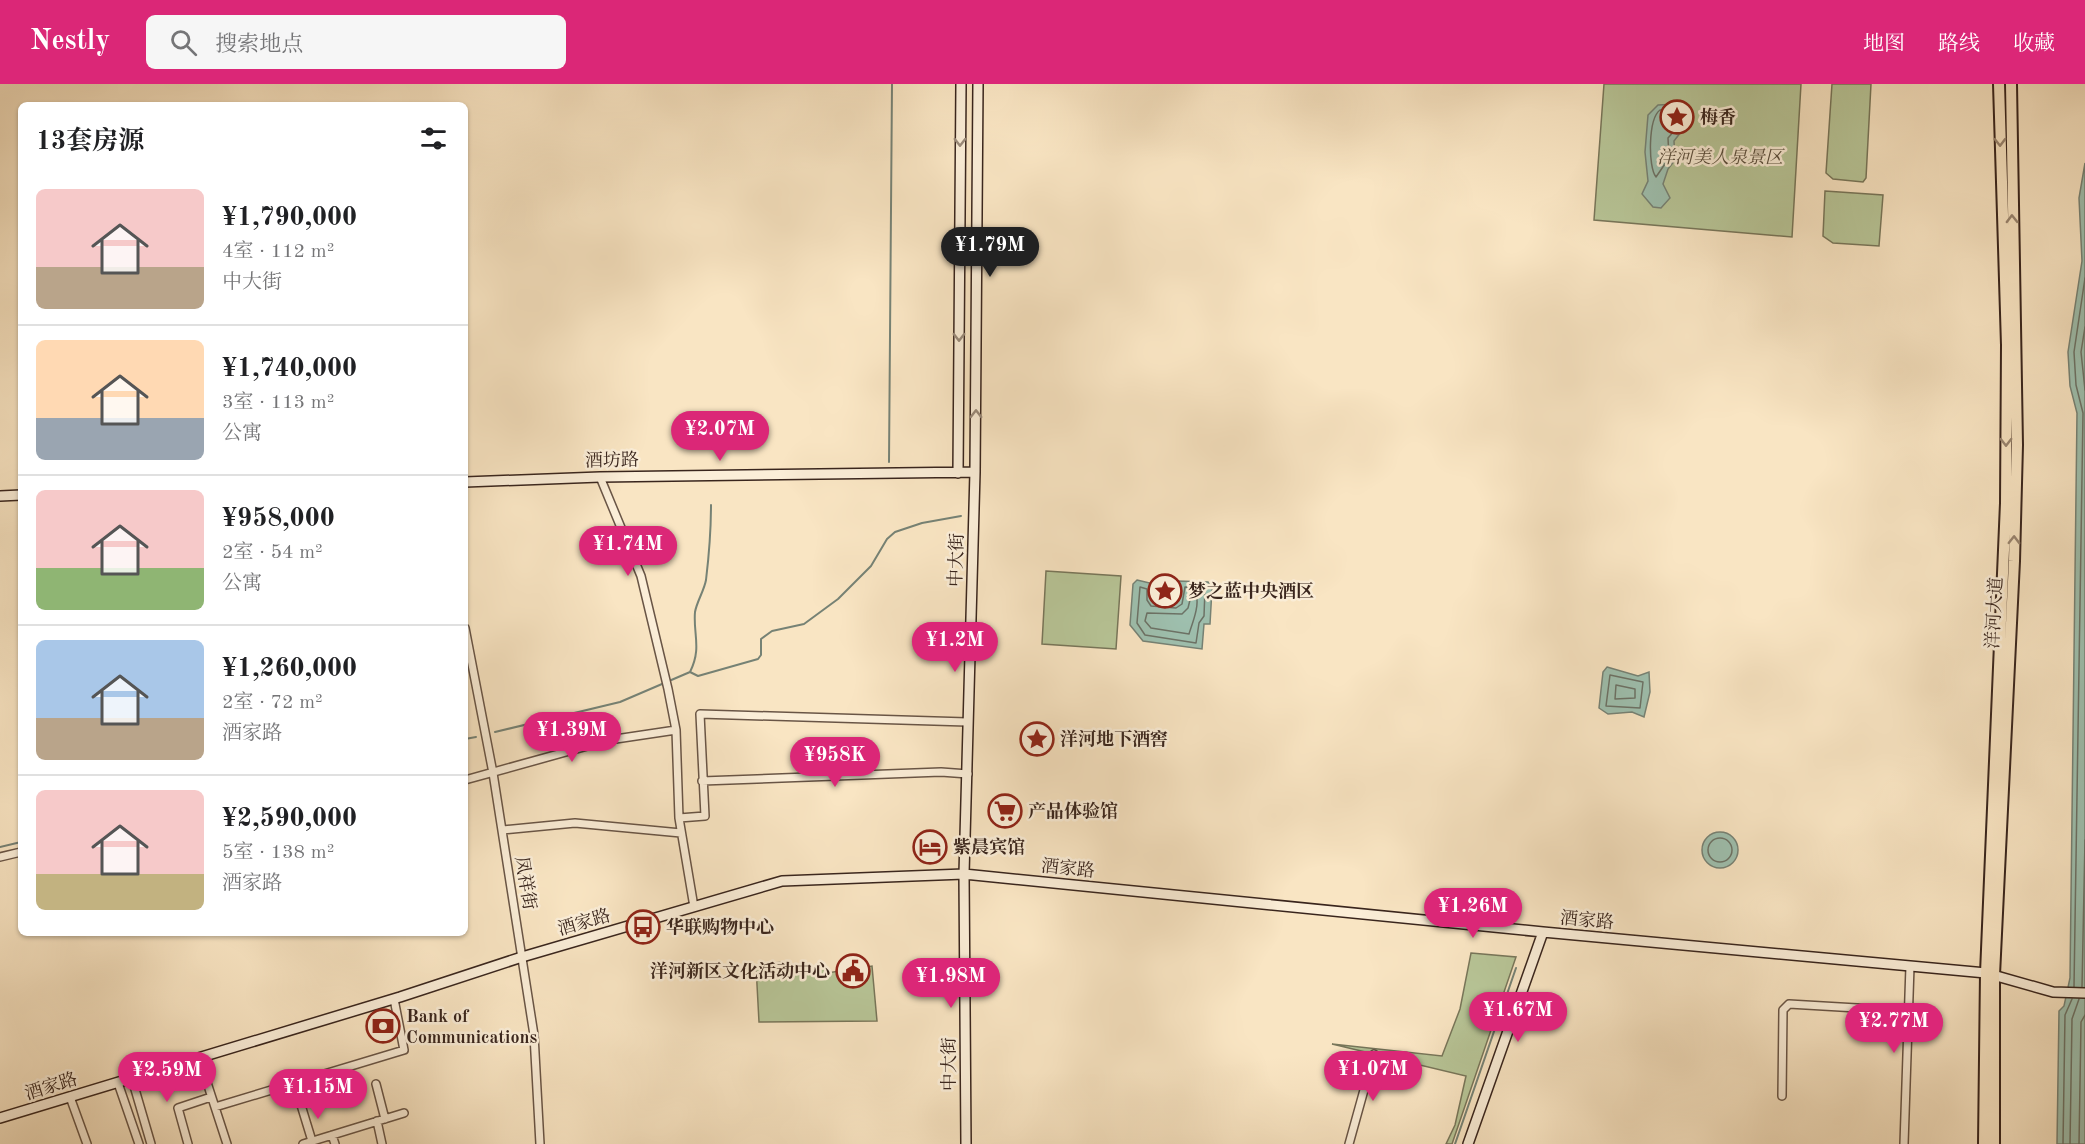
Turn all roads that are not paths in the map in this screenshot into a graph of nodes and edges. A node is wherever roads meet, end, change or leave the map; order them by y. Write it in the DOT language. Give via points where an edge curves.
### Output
graph roads {
  1 [pos="960,84"];
  2 [pos="978,84"];
  3 [pos="1999,84"];
  4 [pos="2011,84"];
  5 [pos="975,472"];
  6 [pos="958,473"];
  7 [pos="600,477"];
  8 [pos="468,482"];
  9 [pos="18,495"];
  10 [pos="0,496"];
  11 [pos="468,643"];
  12 [pos="967,722"];
  13 [pos="676,730"];
  14 [pos="493,772"];
  15 [pos="968,774"];
  16 [pos="468,779"];
  17 [pos="702,781"];
  18 [pos="679,818"];
  19 [pos="503,830"];
  20 [pos="681,833"];
  21 [pos="18,853"];
  22 [pos="0,857"];
  23 [pos="964,874"];
  24 [pos="694,907"];
  25 [pos="1543,932"];
  26 [pos="522,957"];
  27 [pos="1910,966"];
  28 [pos="1990,974"];
  29 [pos="2085,993"];
  30 [pos="394,999"];
  31 [pos="1908,1011"];
  32 [pos="1374,1054"];
  33 [pos="199,1058"];
  34 [pos="132,1078"];
  35 [pos="118,1083"];
  36 [pos="376,1084"];
  37 [pos="1782,1096"];
  38 [pos="69,1097"];
  39 [pos="211,1097"];
  40 [pos="301,1105"];
  41 [pos="215,1107"];
  42 [pos="404,1113"];
  43 [pos="0,1118"];
  44 [pos="385,1119"];
  45 [pos="377,1121"];
  46 [pos="332,1135"];
  47 [pos="312,1141"];
  48 [pos="87,1144"];
  49 [pos="139,1144"];
  50 [pos="151,1144"];
  51 [pos="188,1144"];
  52 [pos="227,1144"];
  53 [pos="303,1144"];
  54 [pos="334,1144"];
  55 [pos="382,1144"];
  56 [pos="540,1144"];
  57 [pos="966,1144"];
  58 [pos="1349,1144"];
  59 [pos="1468,1144"];
  60 [pos="1904,1144"];
  61 [pos="1984,1144"];
  62 [pos="1994,1144"];
  1 -- 6 [label="street, one-way"];
  5 -- 2 [label="street, 中大街, one-way"];
  3 -- 28 [label="main road, 洋河大道, one-way" via="2007,345 2006,503"];
  28 -- 4 [label="main road, 洋河大道, one-way" via="2017,446"];
  5 -- 6 [label="street, 酒坊路"];
  5 -- 12 [label="street, 中大街"];
  6 -- 7 [label="street, 酒坊路"];
  7 -- 8 [label="street, 酒坊路"];
  7 -- 13 [label="street" via="641,576"];
  9 -- 10 [label="street"];
  11 -- 14 [label="street, 凤祥街"];
  12 -- 15 [label="street, 中大街"];
  12 -- 17 [label="street" via="700,714"];
  13 -- 14 [label="street" via="609,740"];
  13 -- 18 [label="street"];
  14 -- 16 [label="street"];
  14 -- 19 [label="street, 凤祥街"];
  15 -- 17 [label="street"];
  15 -- 23 [label="street, 中大街"];
  17 -- 18 [label="street" via="705,816"];
  18 -- 20 [label="street"];
  19 -- 20 [label="street" via="575,823"];
  19 -- 26 [label="street, 凤祥街"];
  20 -- 24 [label="street"];
  21 -- 22 [label="street"];
  23 -- 24 [label="street, 酒家路" via="782,881"];
  23 -- 25 [label="street, 酒家路"];
  23 -- 57 [label="street, 中大街"];
  24 -- 26 [label="street, 酒家路"];
  25 -- 27 [label="street, 酒家路"];
  25 -- 59 [label="street"];
  26 -- 30 [label="street, 酒家路"];
  26 -- 56 [label="street, 凤祥街" via="534,1035"];
  27 -- 28 [label="street, 酒家路"];
  27 -- 31 [label="street"];
  28 -- 29 [label="street, 酒家路" via="2053,992"];
  28 -- 61 [label="main road, 洋河大道"];
  28 -- 62 [label="main road, 洋河大道"];
  30 -- 33 [label="street, 酒家路"];
  30 -- 41 [label="street" via="404,1050"];
  31 -- 37 [label="street" via="1789,1004 1784,1010"];
  31 -- 60 [label="street"];
  32 -- 58 [label="street"];
  33 -- 34 [label="street, 酒家路"];
  33 -- 39 [label="street"];
  34 -- 35 [label="street, 酒家路"];
  34 -- 50 [label="street"];
  35 -- 38 [label="street, 酒家路"];
  35 -- 49 [label="street"];
  36 -- 44 [label="street"];
  38 -- 43 [label="street, 酒家路"];
  38 -- 48 [label="street"];
  39 -- 41 [label="street"];
  39 -- 51 [label="street" via="178,1108"];
  40 -- 47 [label="street"];
  41 -- 52 [label="street"];
  42 -- 44 [label="street"];
  44 -- 45 [label="street"];
  45 -- 46 [label="street"];
  45 -- 55 [label="street"];
  46 -- 47 [label="street"];
  46 -- 54 [label="street"];
  47 -- 53 [label="street"];
}
